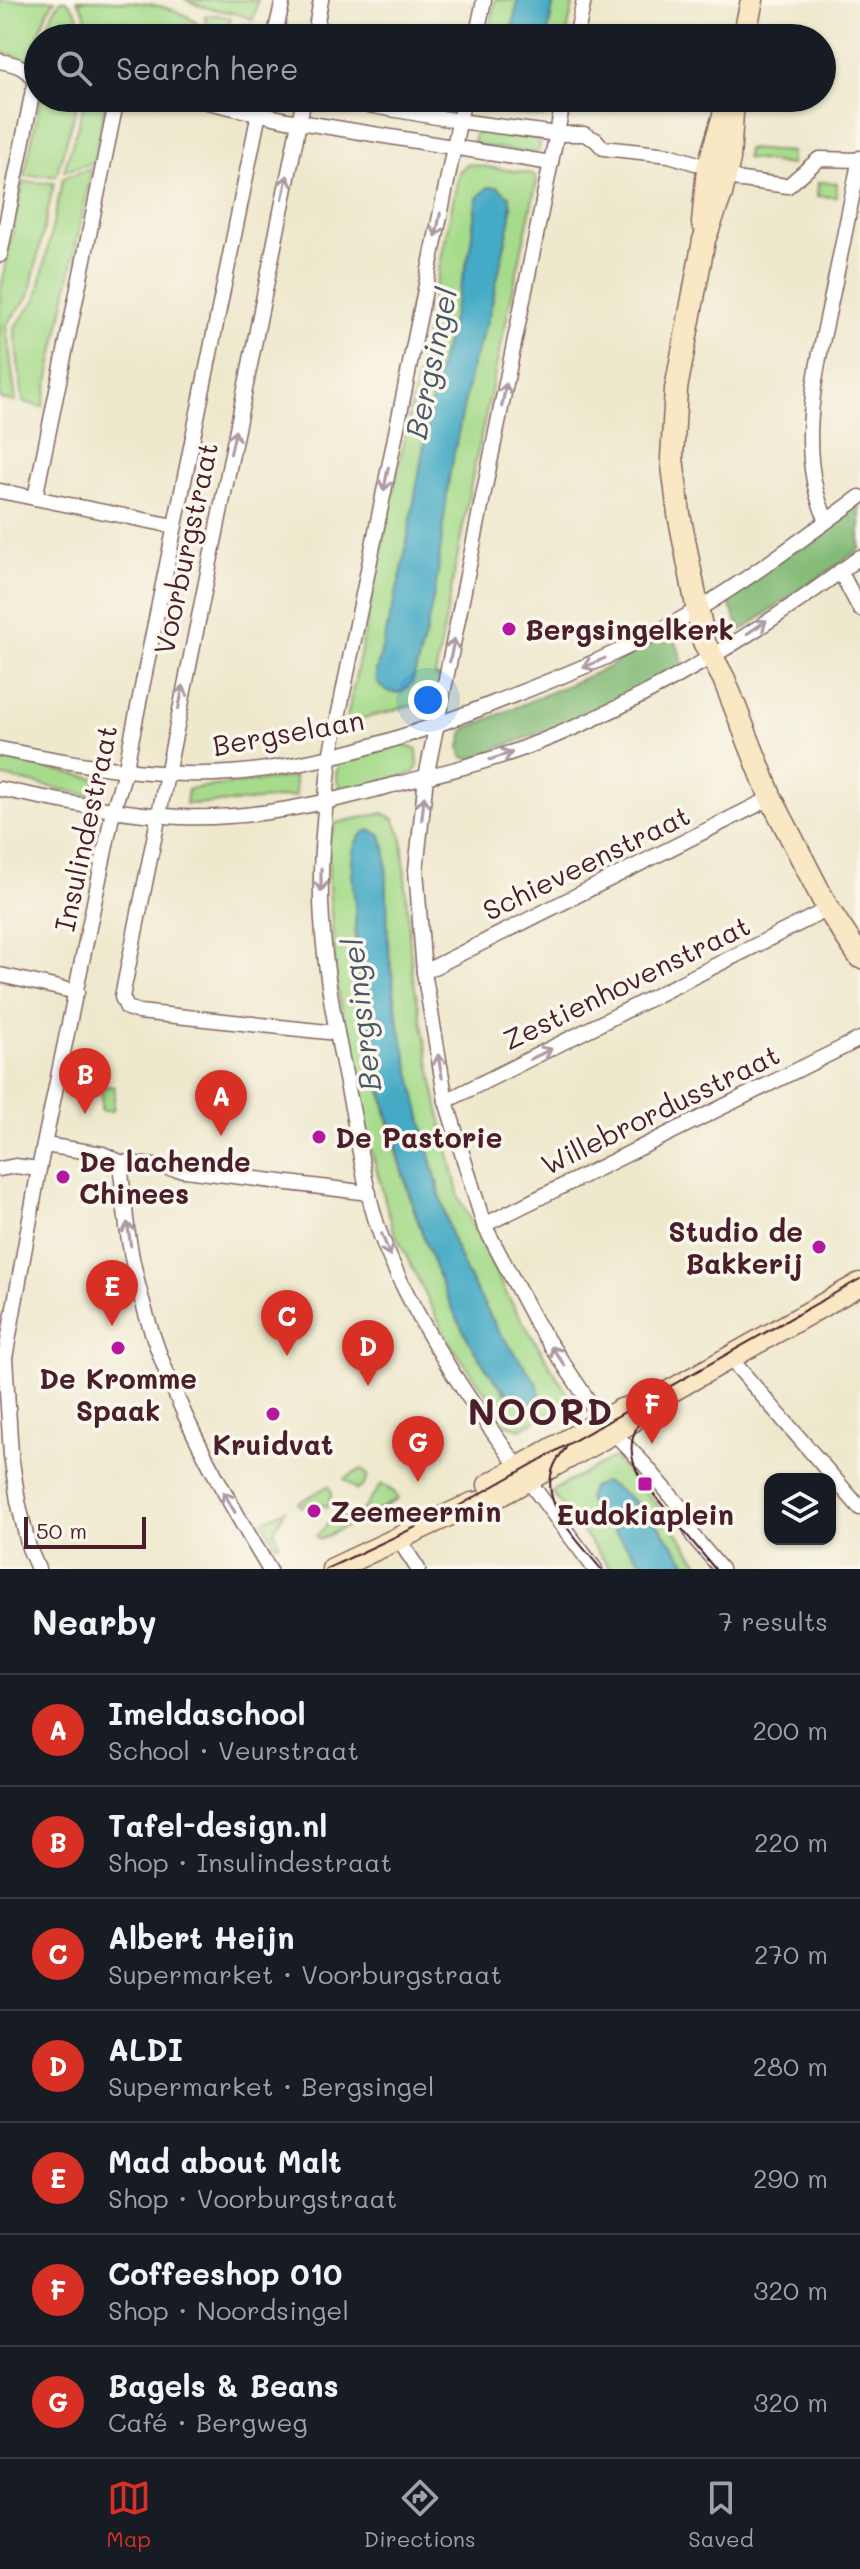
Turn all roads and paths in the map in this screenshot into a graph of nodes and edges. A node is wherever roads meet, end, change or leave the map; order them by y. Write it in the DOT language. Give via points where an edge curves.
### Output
graph roads {
  1 [pos="283,0"];
  2 [pos="321,0"];
  3 [pos="484,0"];
  4 [pos="584,0"];
  5 [pos="752,0"];
  6 [pos="277,24"];
  7 [pos="317,24"];
  8 [pos="479,24"];
  9 [pos="579,24"];
  10 [pos="747,24"];
  11 [pos="0,61"];
  12 [pos="24,68"];
  13 [pos="29,112"];
  14 [pos="114,112"];
  15 [pos="254,112"];
  16 [pos="301,112"];
  17 [pos="408,112"];
  18 [pos="461,112"];
  19 [pos="561,112"];
  20 [pos="728,112"];
  21 [pos="259,113"];
  22 [pos="299,121"];
  23 [pos="459,121"];
  24 [pos="557,134"];
  25 [pos="453,148"];
  26 [pos="860,159"];
  27 [pos="551,163"];
  28 [pos="710,169"];
  29 [pos="0,255"];
  30 [pos="0,491"];
  31 [pos="860,497"];
  32 [pos="35,498"];
  33 [pos="827,521"];
  34 [pos="174,526"];
  35 [pos="860,557"];
  36 [pos="840,571"];
  37 [pos="860,609"];
  38 [pos="696,610"];
  39 [pos="711,655"];
  40 [pos="437,726"];
  41 [pos="0,749"];
  42 [pos="330,757"];
  43 [pos="125,771"];
  44 [pos="165,773"];
  45 [pos="426,777"];
  46 [pos="0,789"];
  47 [pos="771,798"];
  48 [pos="326,802"];
  49 [pos="113,811"];
  50 [pos="158,814"];
  51 [pos="828,909"];
  52 [pos="860,957"];
  53 [pos="424,972"];
  54 [pos="0,975"];
  55 [pos="77,992"];
  56 [pos="337,1033"];
  57 [pos="860,1039"];
  58 [pos="446,1101"];
  59 [pos="45,1145"];
  60 [pos="120,1162"];
  61 [pos="0,1169"];
  62 [pos="39,1169"];
  63 [pos="369,1193"];
  64 [pos="484,1225"];
  65 [pos="858,1288"];
  66 [pos="729,1357"];
  67 [pos="2,1358"];
  68 [pos="607,1427"];
  69 [pos="522,1475"];
  70 [pos="860,1508"];
  71 [pos="399,1540"];
  72 [pos="38,1569"];
  73 [pos="269,1569"];
  74 [pos="333,1569"];
  75 [pos="418,1569"];
  76 [pos="595,1569"];
  77 [pos="721,1569"];
  1 -- 6 [label="street"];
  2 -- 7 [label="street"];
  3 -- 8 [label="street"];
  4 -- 9 [label="street"];
  5 -- 10 [label="street"];
  11 -- 12 [label="street"];
  13 -- 29 [label="street"];
  14 -- 32 [label="street"];
  15 -- 21 [label="street"];
  16 -- 22 [label="street, Voorburgstraat"];
  17 -- 23 [label="street"];
  18 -- 23 [label="street"];
  19 -- 24 [label="street"];
  20 -- 28 [label="street"];
  21 -- 22 [label="street"];
  21 -- 34 [label="street, Insulindestraat"];
  22 -- 25 [label="street"];
  44 -- 22 [label="street, Voorburgstraat, one-way"];
  23 -- 24 [label="street"];
  23 -- 25 [label="street"];
  24 -- 27 [label="street"];
  24 -- 28 [label="street" via="584,134 603,148 669,155"];
  25 -- 27 [label="street"];
  25 -- 42 [label="street, one-way"];
  26 -- 28 [label="street" via="819,159 788,186"];
  26 -- 33 [label="street" via="812,414 816,497"];
  40 -- 27 [label="street, one-way"];
  28 -- 38 [label="street" via="704,240 683,342 672,435 674,481"];
  30 -- 32 [label="street"];
  31 -- 33 [label="street, Bergselaan"];
  32 -- 34 [label="street"];
  33 -- 38 [label="street, Bergselaan"];
  34 -- 43 [label="street, Insulindestraat"];
  35 -- 36 [label="street"];
  36 -- 37 [label="street"];
  39 -- 36 [label="street, one-way"];
  38 -- 39 [label="street"];
  38 -- 40 [label="street, Bergselaan, one-way" via="592,664"];
  45 -- 39 [label="street, one-way" via="527,747 635,699"];
  39 -- 47 [label="street"];
  40 -- 42 [label="street, Bergselaan"];
  40 -- 45 [label="street"];
  41 -- 43 [label="street, Bergselaan"];
  42 -- 44 [label="street, Bergselaan" via="212,773"];
  42 -- 48 [label="street"];
  43 -- 44 [label="street, Bergselaan"];
  43 -- 49 [label="street, Insulindestraat"];
  44 -- 50 [label="street, Voorburgstraat"];
  45 -- 48 [label="street"];
  53 -- 45 [label="street, one-way" via="416,870"];
  46 -- 49 [label="street"];
  47 -- 51 [label="street"];
  47 -- 53 [label="street, Schieveenstraat"];
  48 -- 50 [label="street" via="217,816"];
  48 -- 56 [label="street, one-way" via="322,921"];
  49 -- 50 [label="street"];
  49 -- 55 [label="street, Insulindestraat"];
  50 -- 56 [label="street, Voorburgstraat" via="123,988 127,1008"];
  51 -- 52 [label="street"];
  58 -- 51 [label="street, Zestienhovenstraat, one-way"];
  58 -- 53 [label="street, one-way"];
  54 -- 55 [label="street"];
  55 -- 59 [label="street, Insulindestraat"];
  56 -- 63 [label="street"];
  57 -- 64 [label="street, Willebrordusstraat"];
  58 -- 64 [label="street"];
  59 -- 60 [label="street" via="103,1154"];
  59 -- 62 [label="street, Insulindestraat"];
  60 -- 63 [label="street"];
  73 -- 60 [label="street, one-way" via="184,1414 151,1328 129,1243"];
  61 -- 62 [label="street"];
  62 -- 67 [label="street, Insulindestraat"];
  63 -- 69 [label="street, one-way" via="385,1246 426,1325"];
  68 -- 64 [label="street, one-way" via="536,1323"];
  65 -- 66 [label="street"];
  66 -- 68 [label="street" via="655,1400 632,1421"];
  66 -- 70 [label="street"];
  67 -- 72 [label="street, Insulindestraat" via="18,1501"];
  68 -- 69 [label="street"];
  68 -- 77 [label="street" via="683,1510 693,1536"];
  69 -- 71 [label="street" via="487,1502 472,1504"];
  69 -- 76 [label="street"];
  71 -- 74 [label="street"];
  71 -- 75 [label="street"];
}
